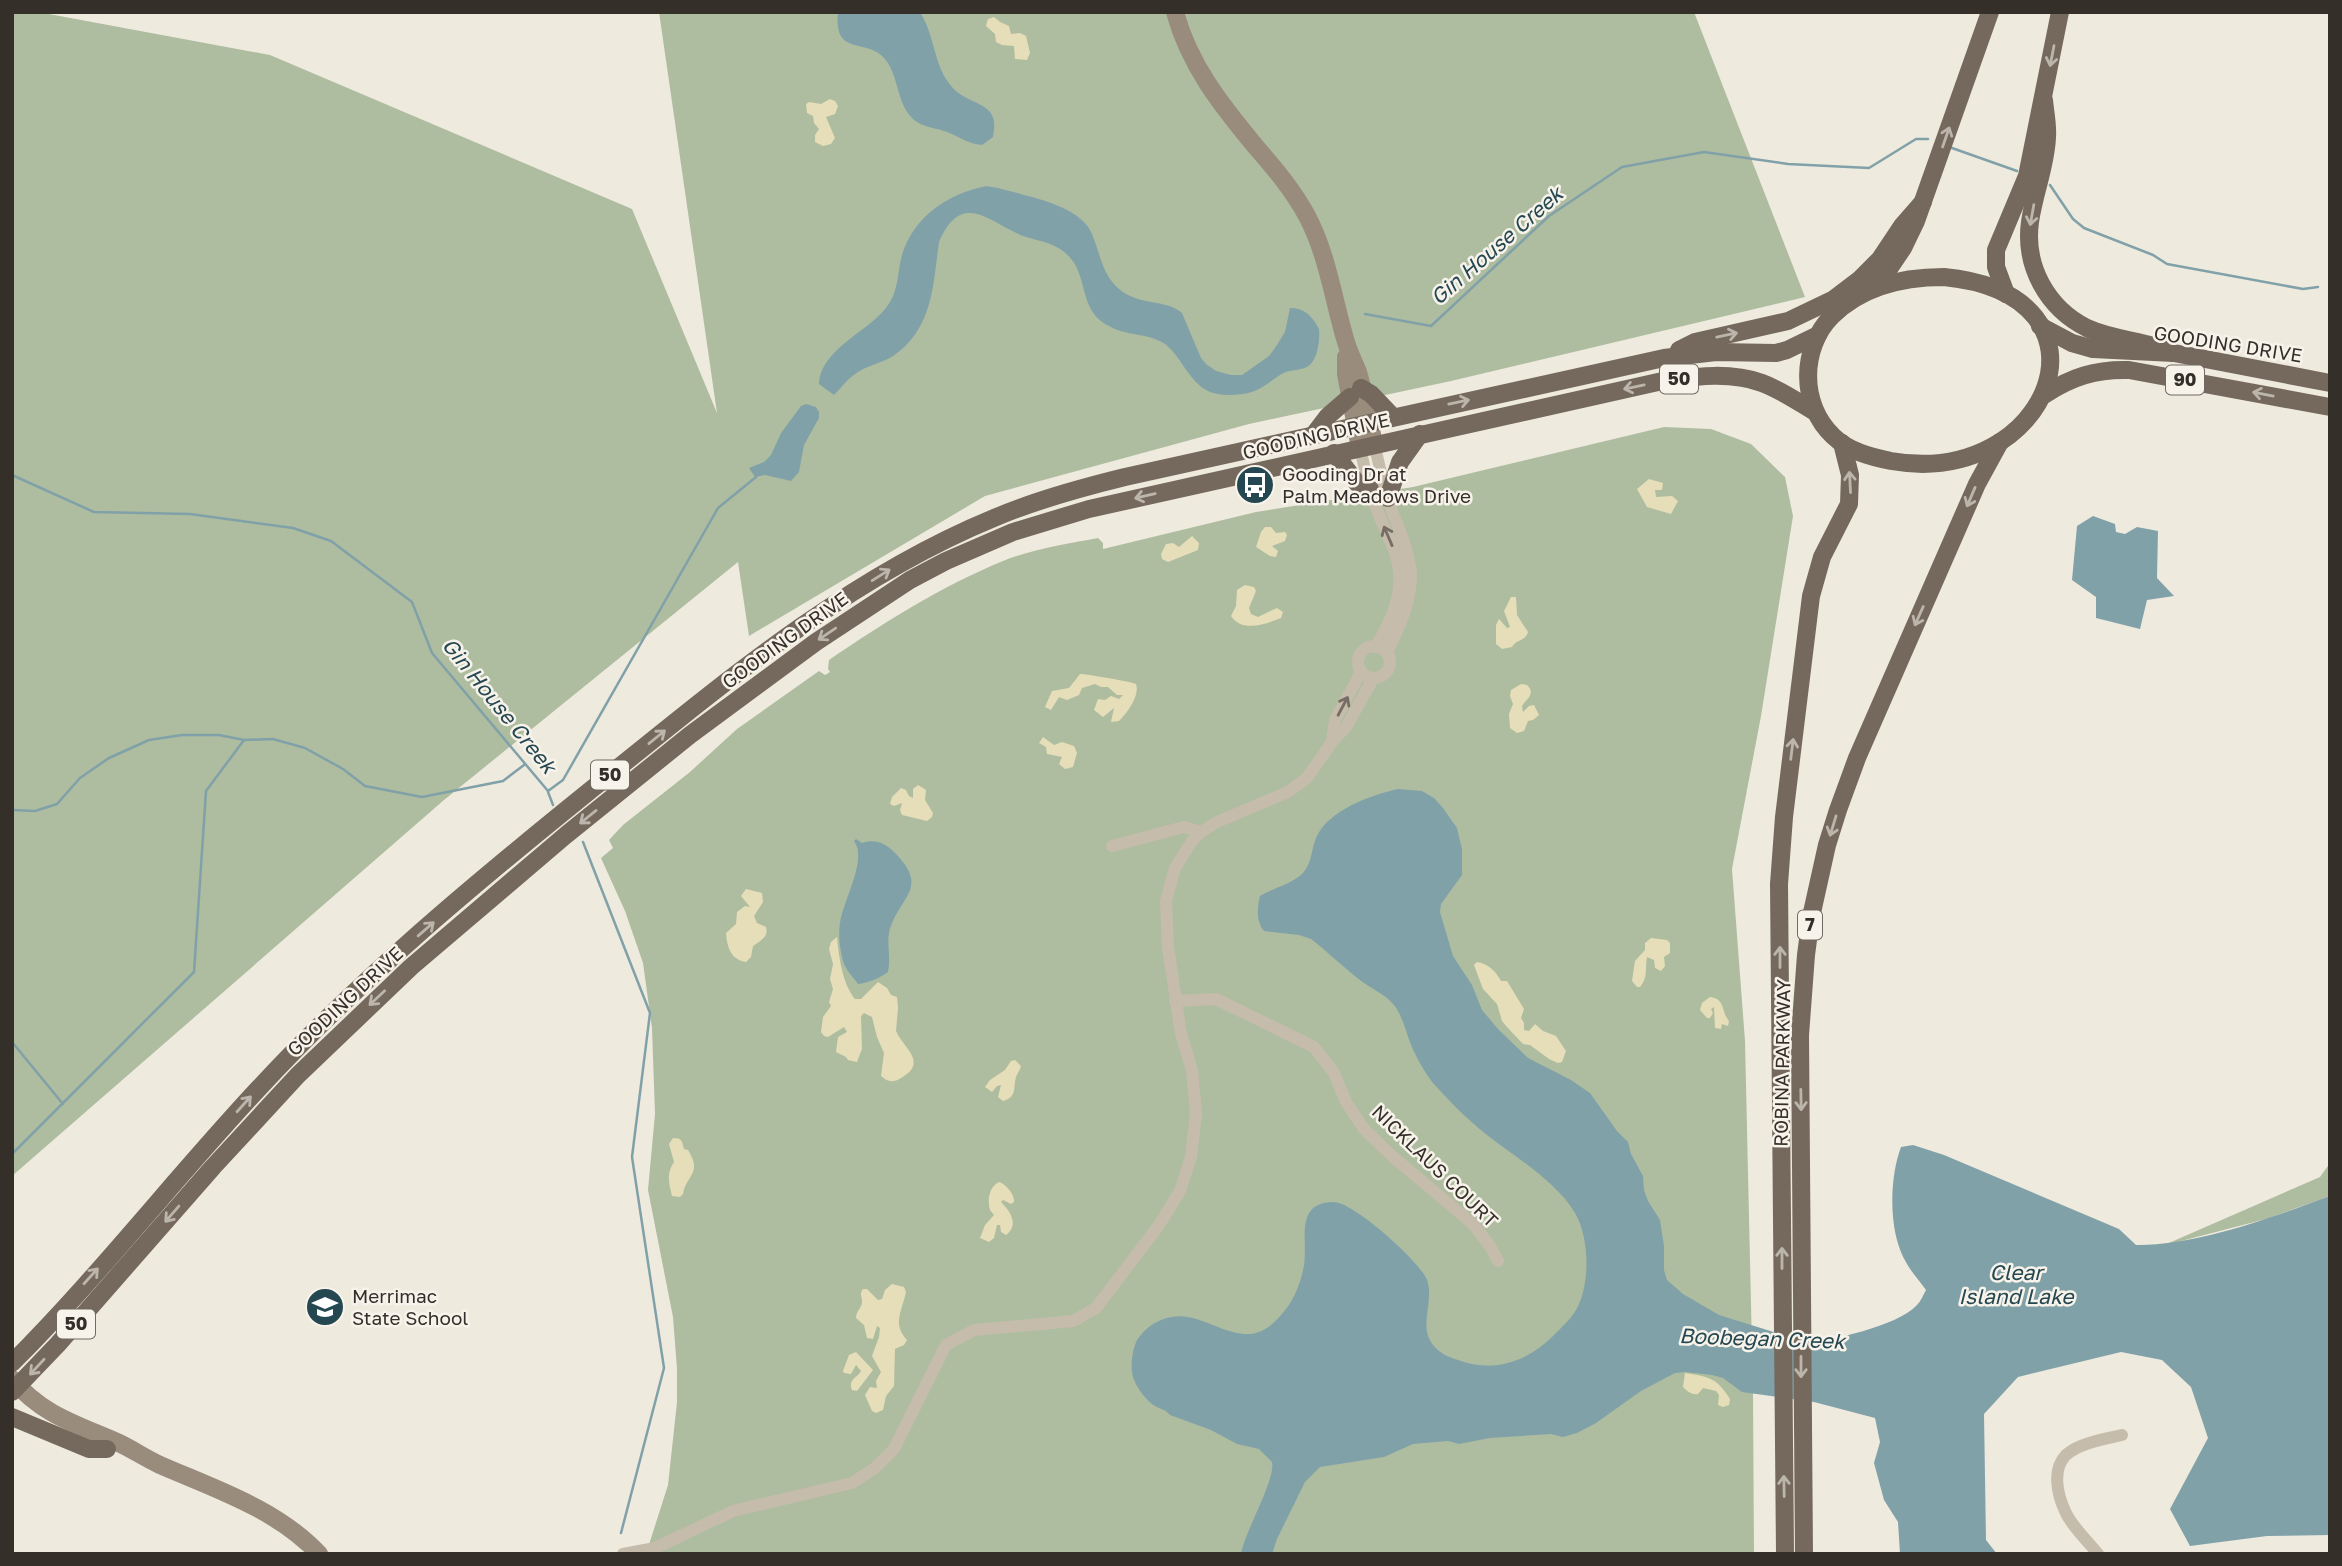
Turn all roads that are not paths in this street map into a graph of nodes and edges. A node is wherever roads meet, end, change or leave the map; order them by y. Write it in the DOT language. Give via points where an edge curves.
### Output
graph roads {
  1 [pos="1175,12"];
  2 [pos="1990,12"];
  3 [pos="2060,12"];
  4 [pos="2044,100"];
  5 [pos="1923,202"];
  6 [pos="1876,288"];
  7 [pos="2006,294"];
  8 [pos="2040,326"];
  9 [pos="1818,335"];
  10 [pos="2174,353"];
  11 [pos="1664,358"];
  12 [pos="2330,383"];
  13 [pos="1356,392"];
  14 [pos="2044,395"];
  15 [pos="2330,407"];
  16 [pos="1815,412"];
  17 [pos="1392,416"];
  18 [pos="1362,423"];
  19 [pos="1315,433"];
  20 [pos="1420,435"];
  21 [pos="2000,442"];
  22 [pos="1842,443"];
  23 [pos="1367,446"];
  24 [pos="1334,453"];
  25 [pos="1370,489"];
  26 [pos="1388,498"];
  27 [pos="1381,650"];
  28 [pos="1367,675"];
  29 [pos="1201,832"];
  30 [pos="1112,846"];
  31 [pos="1175,1001"];
  32 [pos="1498,1261"];
  33 [pos="12,1363"];
  34 [pos="14,1387"];
  35 [pos="12,1417"];
  36 [pos="2122,1435"];
  37 [pos="107,1449"];
  38 [pos="155,1462"];
  39 [pos="319,1554"];
  40 [pos="623,1554"];
  41 [pos="1785,1554"];
  42 [pos="1804,1554"];
  43 [pos="2098,1554"];
  1 -- 13 [label="main road" via="1179,30 1211,91 1307,215 1331,280 1346,343 1346,374"];
  5 -- 2 [label="main road, 90, one-way"];
  3 -- 4 [label="main road, 90, one-way"];
  4 -- 7 [label="main road" via="2027,176 1997,250 1996,267"];
  4 -- 10 [label="main road, 90, one-way" via="2048,136 2029,234 2039,280 2051,299 2079,323"];
  5 -- 6 [label="main road, 90" via="1903,248"];
  11 -- 5 [label="main road, one-way" via="1695,342 1788,321 1834,299 1874,265"];
  6 -- 7 [label="main road" via="1914,278 1944,277"];
  6 -- 9 [label="main road, 90" via="1839,310"];
  7 -- 8 [label="main road"];
  8 -- 10 [label="main road, GOODING DRIVE" via="2092,349"];
  8 -- 14 [label="main road" via="2051,358"];
  9 -- 11 [label="main road, GOODING DRIVE / 50" via="1776,353 1716,352"];
  9 -- 16 [label="main road, 90" via="1808,370"];
  10 -- 12 [label="main road, GOODING DRIVE / 90"];
  17 -- 11 [label="main road, GOODING DRIVE / 50, one-way"];
  13 -- 17 [label="main road" via="1371,394"];
  13 -- 18 [label="main road"];
  13 -- 19 [label="main road"];
  15 -- 14 [label="main road, 90, one-way" via="2129,370 2080,376"];
  14 -- 21 [label="main road, 90" via="2026,422"];
  16 -- 20 [label="main road, GOODING DRIVE / 50, one-way" via="1761,382 1703,376"];
  16 -- 22 [label="main road, 90"];
  17 -- 18 [label="main road, GOODING DRIVE / 50"];
  18 -- 19 [label="main road, GOODING DRIVE / 50"];
  18 -- 23 [label="main road"];
  33 -- 19 [label="main road, GOODING DRIVE / 50, one-way" via="329,1016 557,818 801,629 913,556 1021,507 1085,487"];
  20 -- 23 [label="main road, GOODING DRIVE / 50"];
  20 -- 26 [label="main road" via="1400,462"];
  21 -- 22 [label="main road, 90" via="1969,456 1912,464 1878,458"];
  21 -- 42 [label="main road, ROBINA PARKWAY / 7, one-way" via="1977,484 1857,758 1831,834 1805,955 1800,1035"];
  41 -- 22 [label="main road, ROBINA PARKWAY / 7, one-way" via="1781,852 1811,596 1822,556 1846,513 1851,493"];
  23 -- 24 [label="main road, GOODING DRIVE / 50"];
  23 -- 25 [label="street"];
  23 -- 26 [label="street"];
  24 -- 25 [label="main road" via="1357,483"];
  24 -- 34 [label="main road, GOODING DRIVE / 50, one-way" via="1089,509 1013,532 910,580 816,642 576,827 381,995 275,1099"];
  27 -- 25 [label="street, one-way" via="1398,596 1399,571"];
  26 -- 27 [label="street" via="1411,574 1399,627"];
  27 -- 28 [label="street" via="1390,663 1386,673"];
  27 -- 28 [label="street" via="1367,648 1360,654 1358,663"];
  28 -- 29 [label="street" via="1335,720 1332,742 1307,778 1288,792"];
  29 -- 30 [label="street" via="1184,827"];
  29 -- 31 [label="street" via="1175,868 1166,901"];
  31 -- 32 [label="street, NICKLAUS COURT" via="1216,999 1314,1047 1334,1073 1364,1129 1473,1224"];
  31 -- 40 [label="street" via="1192,1070 1196,1114 1191,1157 1180,1191 1159,1225 1096,1308 1073,1321 975,1330 946,1345 894,1449 852,1483 733,1511 656,1548"];
  34 -- 37 [label="main road" via="47,1421"];
  34 -- 38 [label="main road" via="51,1414"];
  35 -- 37 [label="main road" via="89,1449"];
  36 -- 43 [label="street" via="2067,1454 2057,1469 2065,1512"];
  37 -- 38 [label="main road"];
  38 -- 39 [label="main road" via="276,1518"];
}
